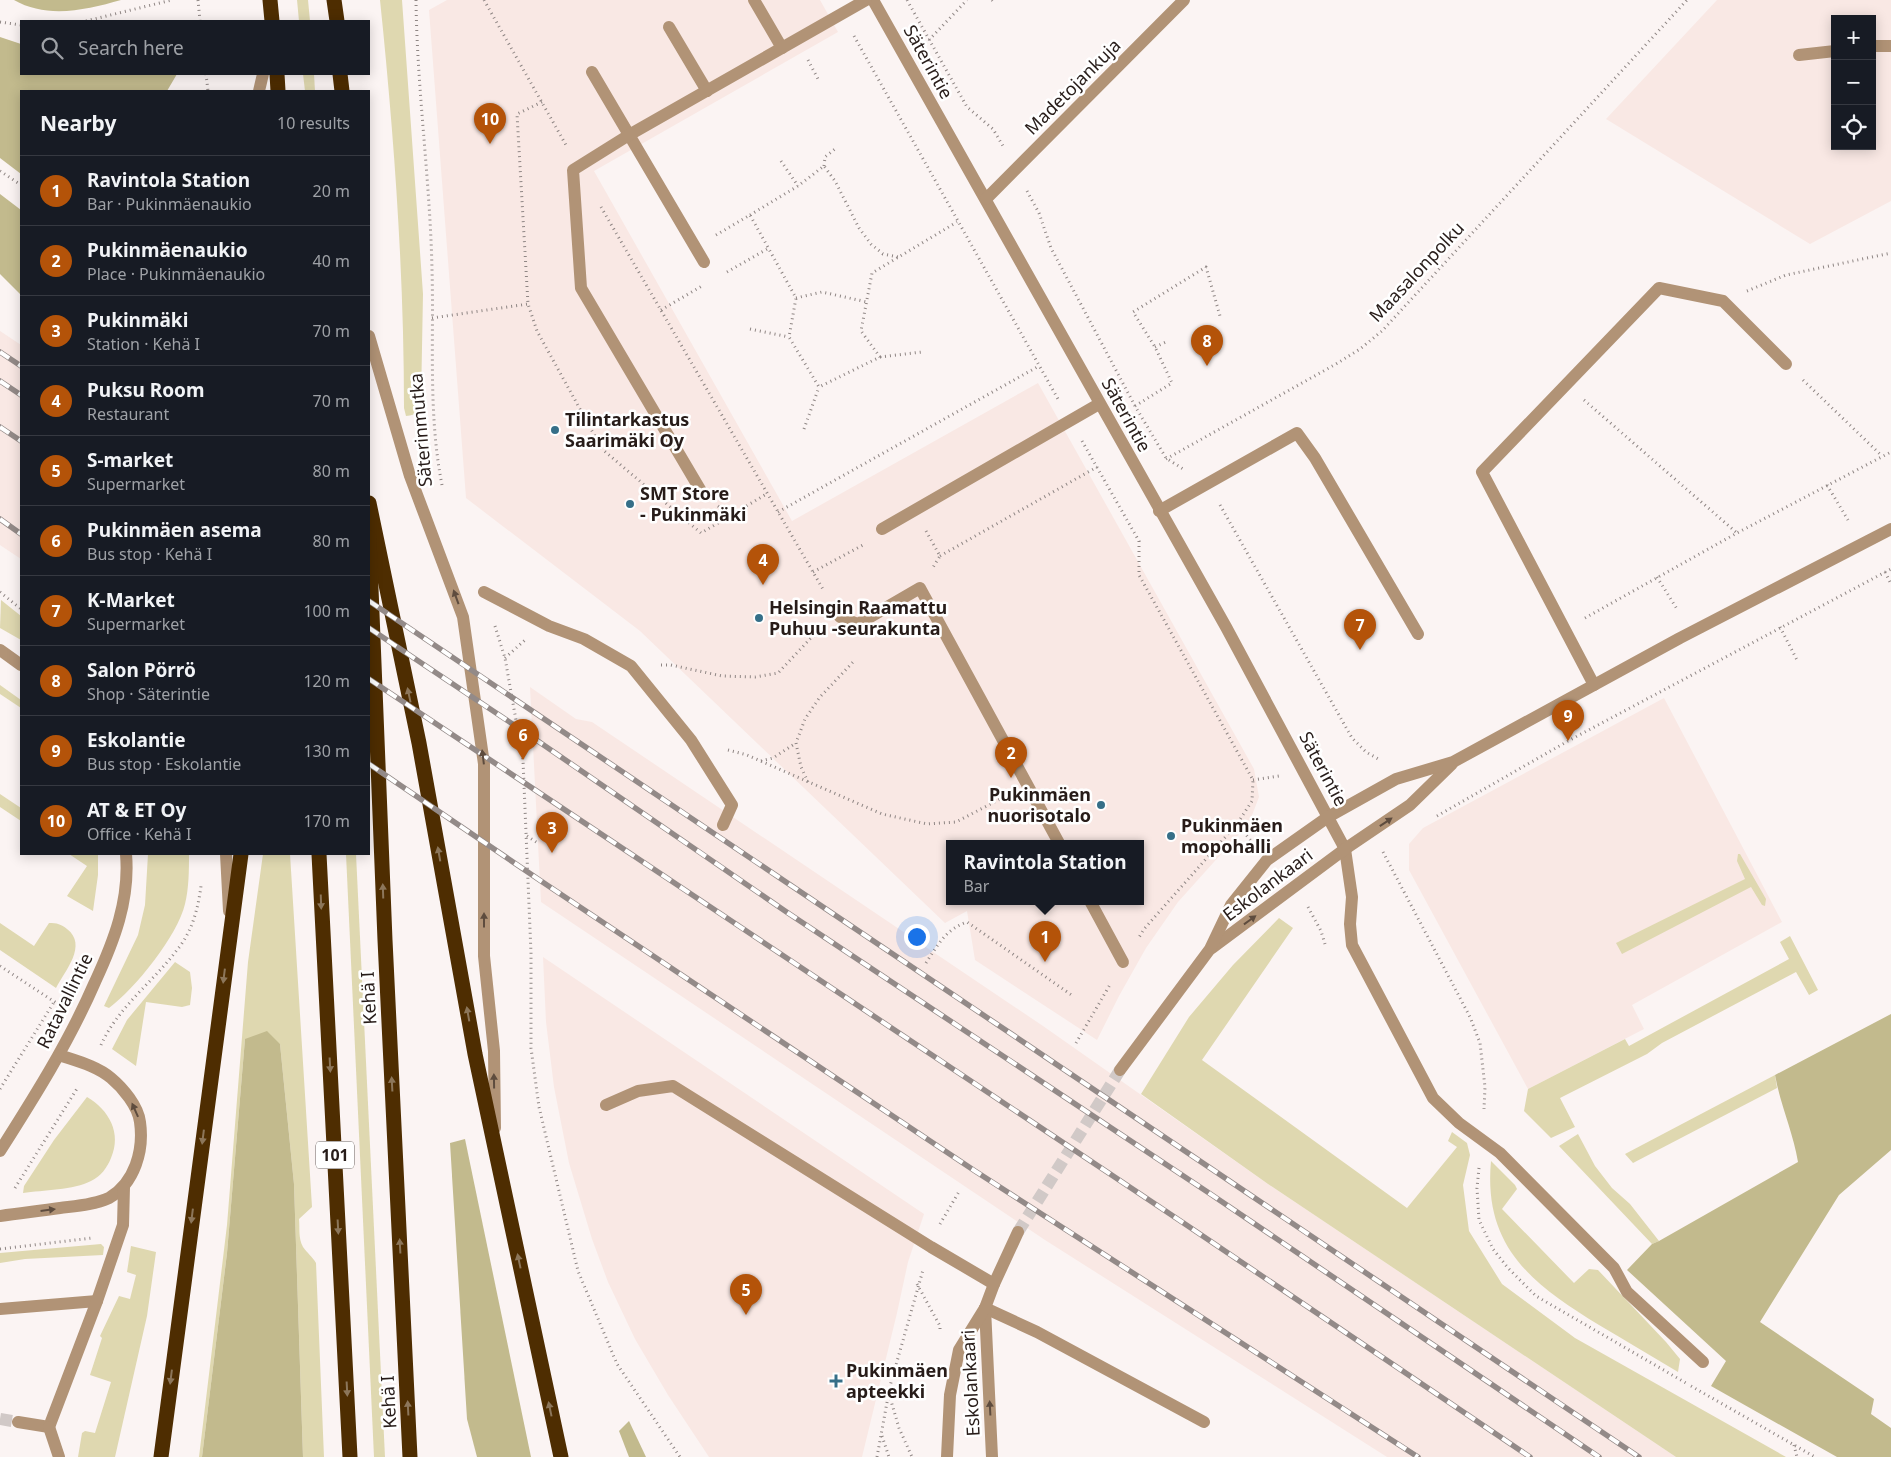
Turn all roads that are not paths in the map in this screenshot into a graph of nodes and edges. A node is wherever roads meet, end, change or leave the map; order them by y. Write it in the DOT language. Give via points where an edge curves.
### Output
graph roads {
  1 [pos="270,0"];
  2 [pos="334,0"];
  3 [pos="754,0"];
  4 [pos="866,0"];
  5 [pos="873,0"];
  6 [pos="1184,0"];
  7 [pos="272,20"];
  8 [pos="336,20"];
  9 [pos="670,27"];
  10 [pos="1876,46"];
  11 [pos="1891,46"];
  12 [pos="782,48"];
  13 [pos="1831,51"];
  14 [pos="1799,55"];
  15 [pos="592,72"];
  16 [pos="263,75"];
  17 [pos="277,75"];
  18 [pos="340,75"];
  19 [pos="259,90"];
  20 [pos="278,90"];
  21 [pos="342,90"];
  22 [pos="707,91"];
  23 [pos="629,135"];
  24 [pos="986,199"];
  25 [pos="704,262"];
  26 [pos="370,339"];
  27 [pos="1786,364"];
  28 [pos="1099,404"];
  29 [pos="701,491"];
  30 [pos="370,508"];
  31 [pos="1159,511"];
  32 [pos="882,528"];
  33 [pos="1891,529"];
  34 [pos="370,561"];
  35 [pos="484,592"];
  36 [pos="838,614"];
  37 [pos="1418,634"];
  38 [pos="0,650"];
  39 [pos="20,664"];
  40 [pos="1594,685"];
  41 [pos="1453,762"];
  42 [pos="1328,817"];
  43 [pos="725,820"];
  44 [pos="1057,840"];
  45 [pos="1345,849"];
  46 [pos="126,855"];
  47 [pos="226,855"];
  48 [pos="240,855"];
  49 [pos="320,855"];
  50 [pos="1092,905"];
  51 [pos="230,928"];
  52 [pos="1210,949"];
  53 [pos="1123,962"];
  54 [pos="60,1055"];
  55 [pos="1120,1070"];
  56 [pos="606,1105"];
  57 [pos="495,1148"];
  58 [pos="0,1152"];
  59 [pos="124,1187"];
  60 [pos="0,1216"];
  61 [pos="1018,1232"];
  62 [pos="994,1284"];
  63 [pos="97,1301"];
  64 [pos="985,1308"];
  65 [pos="0,1309"];
  66 [pos="1703,1362"];
  67 [pos="18,1422"];
  68 [pos="1204,1422"];
  69 [pos="49,1427"];
  70 [pos="59,1457"];
  71 [pos="161,1457"];
  72 [pos="350,1457"];
  73 [pos="410,1457"];
  74 [pos="561,1457"];
  75 [pos="947,1457"];
  76 [pos="992,1457"];
  1 -- 7 [label="highway"];
  2 -- 8 [label="highway"];
  3 -- 12 [label="street"];
  4 -- 12 [label="street"];
  5 -- 24 [label="street, Säterintie"];
  6 -- 24 [label="street, Madetojankuja"];
  9 -- 22 [label="street"];
  10 -- 11 [label="street"];
  12 -- 22 [label="street"];
  13 -- 14 [label="street"];
  15 -- 23 [label="street"];
  16 -- 19 [label="street"];
  17 -- 20 [label="highway"];
  18 -- 21 [label="highway"];
  22 -- 23 [label="street"];
  23 -- 25 [label="street"];
  23 -- 29 [label="street" via="573,170 581,288"];
  24 -- 28 [label="street, Säterintie"];
  57 -- 26 [label="street, one-way" via="494,1051 484,956 484,764 463,617 410,476"];
  27 -- 40 [label="street" via="1723,301 1659,288 1482,472"];
  28 -- 31 [label="street, Säterintie"];
  28 -- 32 [label="street"];
  57 -- 30 [label="highway, one-way" via="419,743"];
  31 -- 37 [label="street" via="1298,432"];
  31 -- 42 [label="street, Säterintie" via="1226,627"];
  33 -- 40 [label="street"];
  73 -- 34 [label="highway, Kehä I, one-way"];
  35 -- 43 [label="street" via="549,626 584,639 631,666 691,740 732,804"];
  36 -- 44 [label="street" via="858,624 920,588"];
  38 -- 39 [label="street"];
  40 -- 41 [label="street"];
  41 -- 42 [label="street, Eskolankaari" via="1396,779"];
  45 -- 41 [label="street, Eskolankaari, one-way" via="1410,805"];
  42 -- 45 [label="street, Säterintie"];
  42 -- 52 [label="street, Eskolankaari" via="1267,860 1231,905"];
  52 -- 45 [label="street, Eskolankaari, one-way"];
  45 -- 66 [label="street, Säterintie" via="1352,897 1352,945 1433,1098 1459,1123 1500,1153 1614,1268 1627,1292"];
  46 -- 54 [label="street, Ratavallintie" via="120,918 113,942"];
  47 -- 51 [label="street"];
  48 -- 51 [label="highway"];
  49 -- 72 [label="highway, 101, one-way"];
  50 -- 53 [label="street"];
  51 -- 71 [label="highway, one-way"];
  52 -- 55 [label="street, Eskolankaari"];
  54 -- 58 [label="street, Ratavallintie"];
  59 -- 54 [label="street, one-way" via="134,1170 140,1148 140,1120 131,1100 111,1077"];
  56 -- 62 [label="street" via="638,1091 673,1086"];
  74 -- 57 [label="highway, one-way"];
  60 -- 59 [label="street, one-way" via="87,1205"];
  59 -- 63 [label="street" via="123,1225"];
  61 -- 62 [label="street, Eskolankaari"];
  62 -- 64 [label="street, Eskolankaari"];
  63 -- 65 [label="street"];
  63 -- 69 [label="street"];
  64 -- 68 [label="street" via="1037,1332"];
  64 -- 75 [label="street, Eskolankaari" via="959,1350 950,1395"];
  76 -- 64 [label="street, Eskolankaari, one-way"];
  67 -- 69 [label="street"];
  69 -- 70 [label="street"];
}
